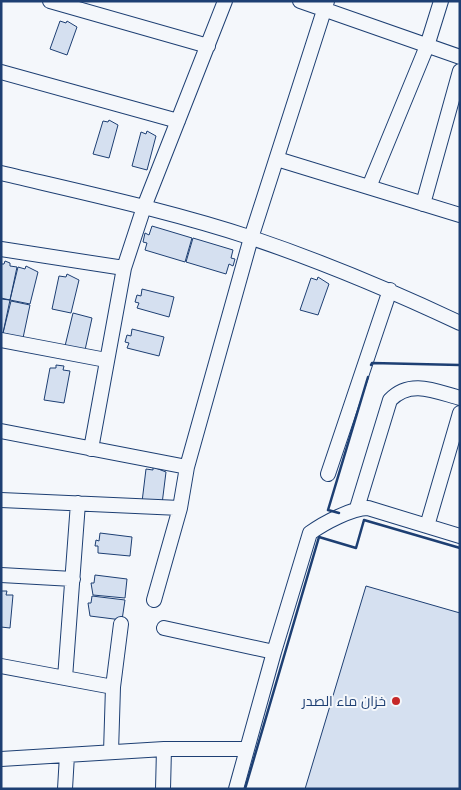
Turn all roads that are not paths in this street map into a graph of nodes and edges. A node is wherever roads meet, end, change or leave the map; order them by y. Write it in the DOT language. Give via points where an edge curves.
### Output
graph roads {
  1 [pos="50,1"];
  2 [pos="225,1"];
  3 [pos="300,1"];
  4 [pos="441,1"];
  5 [pos="326,5"];
  6 [pos="208,46"];
  7 [pos="427,46"];
  8 [pos="460,58"];
  9 [pos="460,71"];
  10 [pos="1,72"];
  11 [pos="178,121"];
  12 [pos="276,159"];
  13 [pos="1,173"];
  14 [pos="369,187"];
  15 [pos="423,204"];
  16 [pos="144,207"];
  17 [pos="460,216"];
  18 [pos="251,238"];
  19 [pos="1,249"];
  20 [pos="124,268"];
  21 [pos="390,290"];
  22 [pos="460,323"];
  23 [pos="1,340"];
  24 [pos="106,360"];
  25 [pos="460,398"];
  26 [pos="460,413"];
  27 [pos="1,431"];
  28 [pos="91,448"];
  29 [pos="187,467"];
  30 [pos="328,474"];
  31 [pos="1,500"];
  32 [pos="78,503"];
  33 [pos="180,508"];
  34 [pos="357,508"];
  35 [pos="427,526"];
  36 [pos="460,536"];
  37 [pos="1,575"];
  38 [pos="73,579"];
  39 [pos="154,600"];
  40 [pos="120,624"];
  41 [pos="164,628"];
  42 [pos="274,652"];
  43 [pos="1,666"];
  44 [pos="65,678"];
  45 [pos="113,687"];
  46 [pos="164,749"];
  47 [pos="247,749"];
  48 [pos="111,752"];
  49 [pos="67,755"];
  50 [pos="1,759"];
  51 [pos="66,789"];
  52 [pos="162,789"];
  53 [pos="236,789"];
  1 -- 6 [label="street"];
  2 -- 6 [label="street"];
  3 -- 5 [label="street"];
  4 -- 7 [label="street"];
  5 -- 7 [label="street"];
  5 -- 12 [label="street"];
  6 -- 11 [label="street"];
  7 -- 8 [label="street"];
  7 -- 14 [label="street"];
  9 -- 15 [label="street"];
  10 -- 11 [label="street"];
  11 -- 16 [label="street"];
  12 -- 14 [label="street"];
  12 -- 18 [label="street"];
  13 -- 16 [label="street"];
  14 -- 15 [label="street"];
  15 -- 17 [label="street"];
  16 -- 18 [label="street"];
  16 -- 20 [label="street"];
  18 -- 21 [label="street"];
  18 -- 29 [label="street"];
  19 -- 20 [label="street"];
  20 -- 24 [label="street"];
  21 -- 22 [label="street"];
  21 -- 30 [label="street"];
  23 -- 24 [label="street"];
  24 -- 28 [label="street"];
  25 -- 34 [label="street" via="419,387 406,388 390,400"];
  26 -- 35 [label="street"];
  27 -- 28 [label="street"];
  28 -- 29 [label="street"];
  29 -- 33 [label="street"];
  31 -- 32 [label="street"];
  32 -- 33 [label="street"];
  32 -- 38 [label="street"];
  33 -- 39 [label="street"];
  34 -- 35 [label="street" via="368,508"];
  34 -- 42 [label="street" via="310,533"];
  35 -- 36 [label="street"];
  37 -- 38 [label="street"];
  38 -- 44 [label="street"];
  40 -- 45 [label="street"];
  41 -- 42 [label="street"];
  42 -- 47 [label="street"];
  43 -- 44 [label="street"];
  44 -- 45 [label="street"];
  45 -- 48 [label="street"];
  46 -- 47 [label="street"];
  46 -- 48 [label="street"];
  46 -- 52 [label="street"];
  47 -- 53 [label="street"];
  48 -- 49 [label="street"];
  49 -- 50 [label="street"];
  49 -- 51 [label="street"];
}
